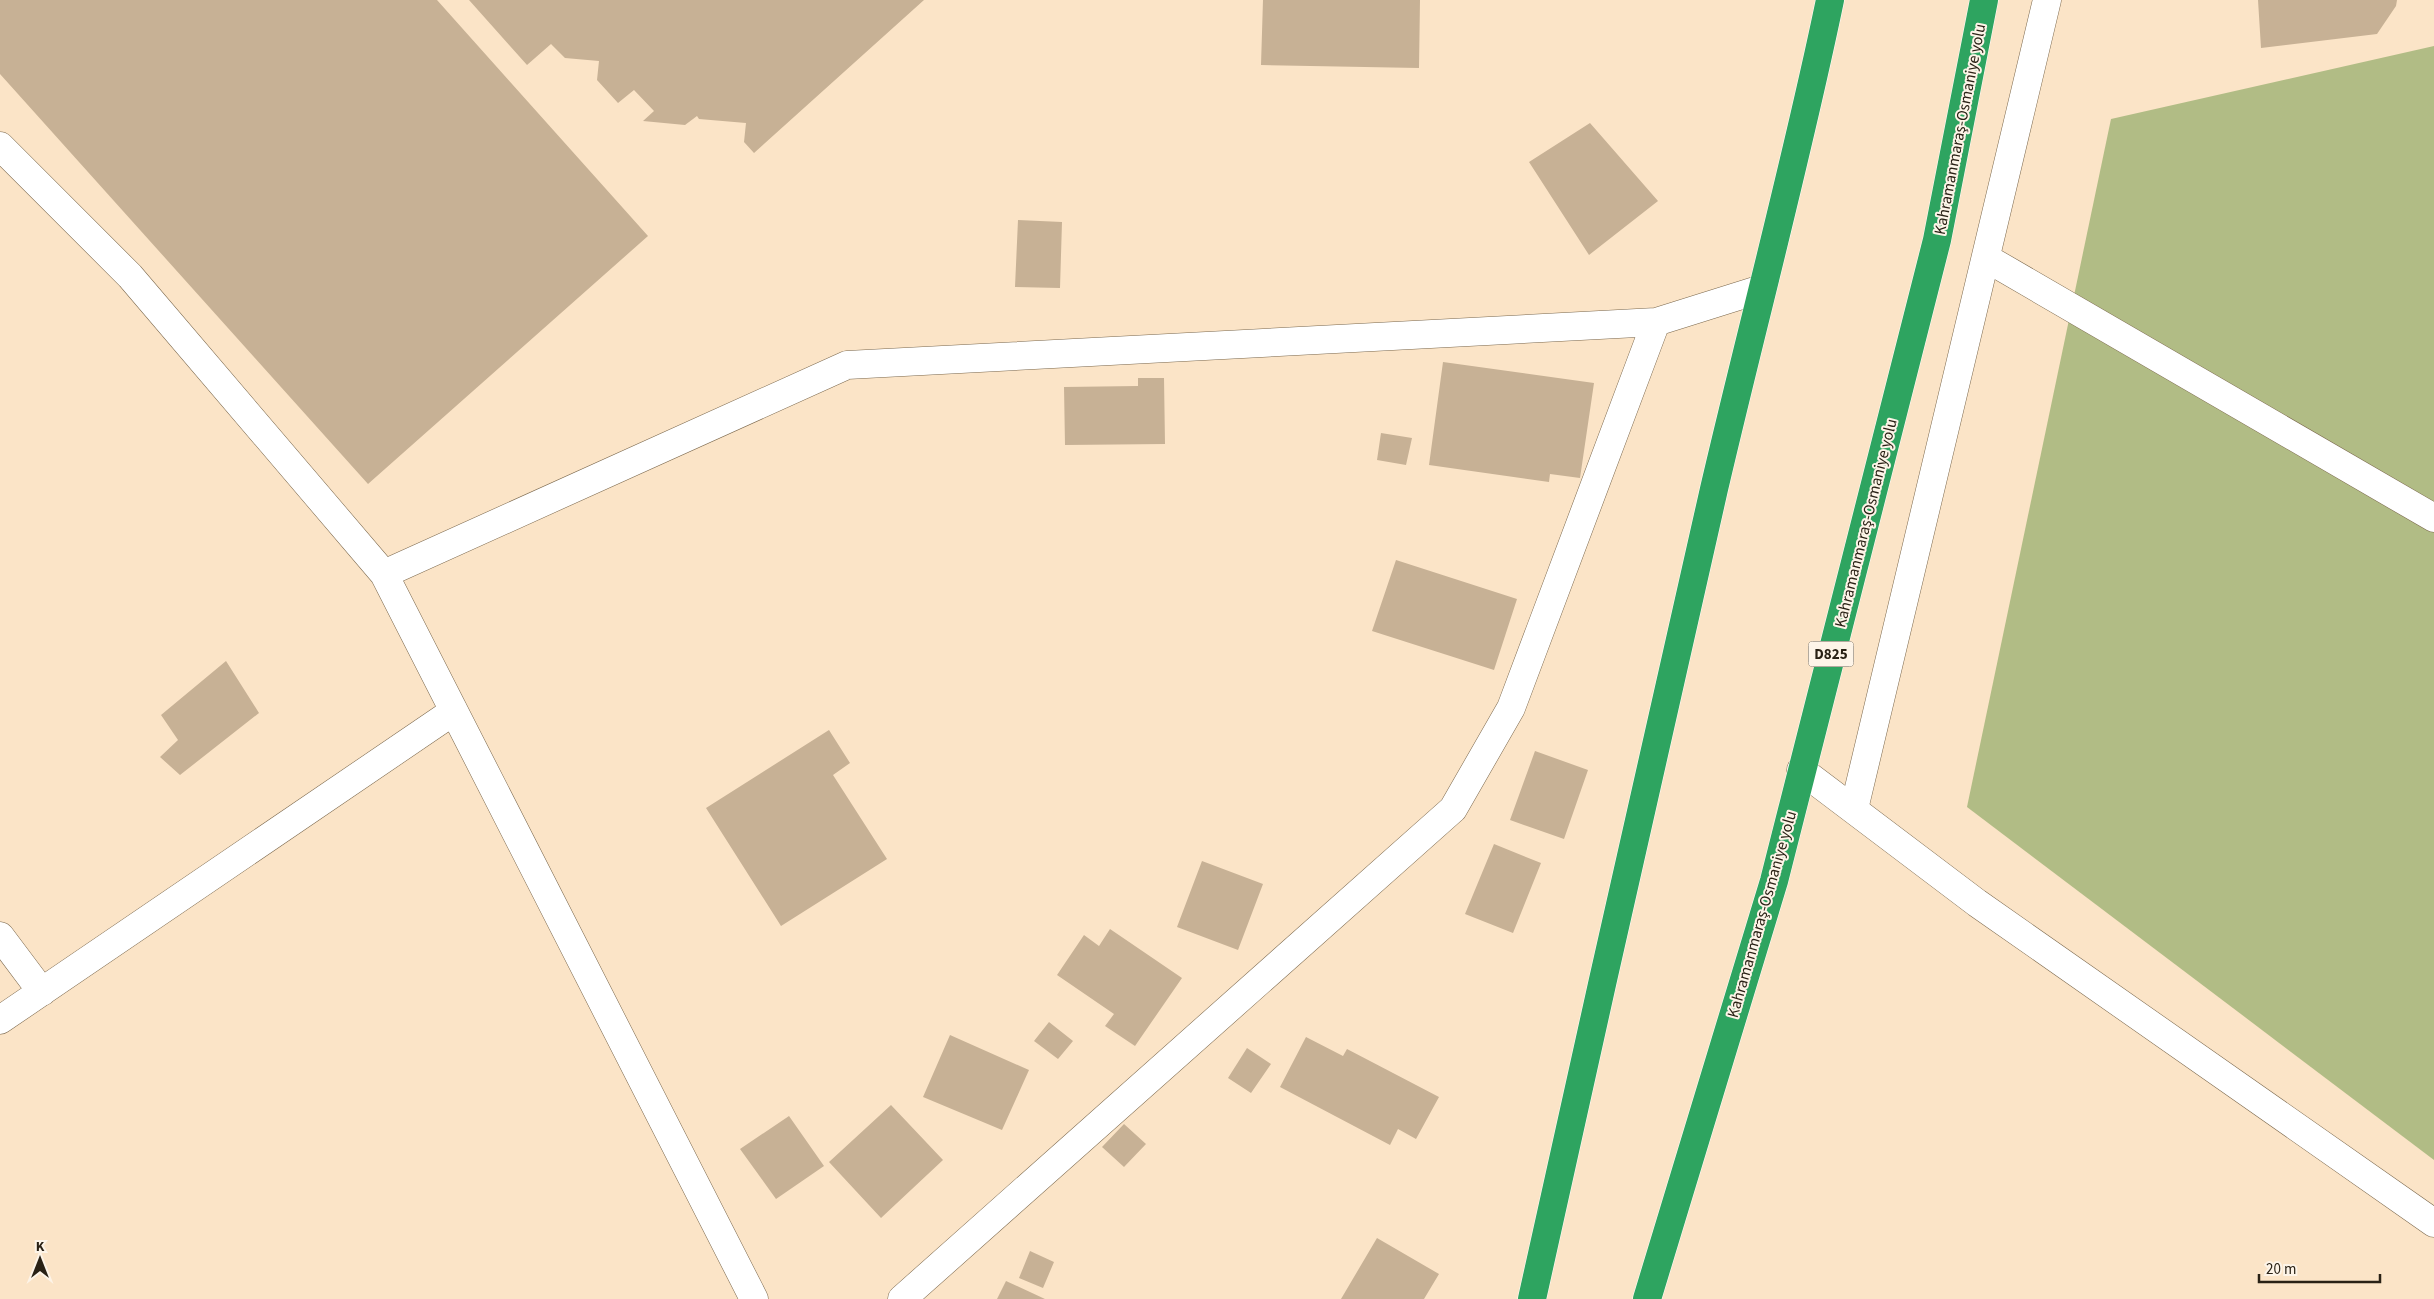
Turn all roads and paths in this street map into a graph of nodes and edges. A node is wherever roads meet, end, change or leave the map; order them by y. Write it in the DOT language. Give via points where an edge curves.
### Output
graph roads {
  1 [pos="1830,0"];
  2 [pos="1984,0"];
  3 [pos="2047,0"];
  4 [pos="0,146"];
  5 [pos="1986,258"];
  6 [pos="1761,289"];
  7 [pos="1656,322"];
  8 [pos="2434,518"];
  9 [pos="384,574"];
  10 [pos="454,711"];
  11 [pos="1801,770"];
  12 [pos="1854,809"];
  13 [pos="0,936"];
  14 [pos="42,992"];
  15 [pos="0,1020"];
  16 [pos="2434,1223"];
  17 [pos="754,1299"];
  18 [pos="902,1299"];
  19 [pos="1532,1299"];
  20 [pos="1647,1299"];
  1 -- 6 [label="highway" via="1813,82"];
  2 -- 11 [label="highway, Kahramanmaraş-Osmaniye yolu / D825" via="1937,240"];
  3 -- 5 [label="street"];
  4 -- 9 [label="street" via="130,276"];
  5 -- 8 [label="street"];
  5 -- 12 [label="street"];
  6 -- 7 [label="street"];
  6 -- 19 [label="highway"];
  7 -- 9 [label="street" via="847,365"];
  7 -- 18 [label="street" via="1511,708 1453,809"];
  9 -- 10 [label="street"];
  10 -- 14 [label="street"];
  10 -- 17 [label="street"];
  11 -- 12 [label="street"];
  11 -- 20 [label="highway, Kahramanmaraş-Osmaniye yolu / D825" via="1774,881"];
  12 -- 16 [label="street" via="1977,903"];
  13 -- 14 [label="street"];
  14 -- 15 [label="street"];
}
